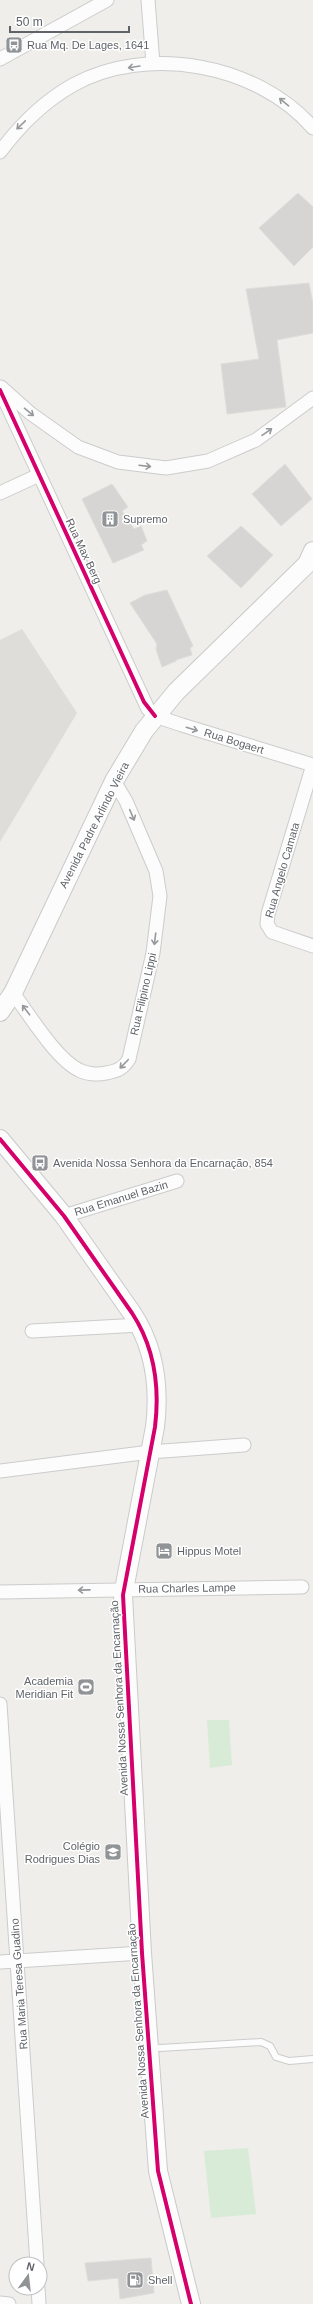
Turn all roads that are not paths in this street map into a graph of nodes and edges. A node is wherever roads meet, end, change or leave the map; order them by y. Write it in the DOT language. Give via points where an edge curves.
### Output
graph roads {
  1 [pos="107,0"];
  2 [pos="148,0"];
  3 [pos="0,59"];
  4 [pos="153,64"];
  5 [pos="313,128"];
  6 [pos="0,152"];
  7 [pos="0,386"];
  8 [pos="0,390"];
  9 [pos="313,398"];
  10 [pos="39,475"];
  11 [pos="0,493"];
  12 [pos="311,561"];
  13 [pos="156,716"];
  14 [pos="313,765"];
  15 [pos="114,780"];
  16 [pos="313,946"];
  17 [pos="13,993"];
  18 [pos="0,1012"];
  19 [pos="0,1138"];
  20 [pos="177,1181"];
  21 [pos="64,1216"];
  22 [pos="140,1325"];
  23 [pos="32,1331"];
  24 [pos="244,1445"];
  25 [pos="150,1452"];
  26 [pos="0,1471"];
  27 [pos="302,1587"];
  28 [pos="123,1589"];
  29 [pos="0,1592"];
  30 [pos="0,1704"];
  31 [pos="1,1733"];
  32 [pos="142,1953"];
  33 [pos="18,1961"];
  34 [pos="0,1962"];
  35 [pos="149,2046"];
  36 [pos="313,2059"];
  37 [pos="36,2256"];
  38 [pos="0,2303"];
  39 [pos="9,2304"];
  40 [pos="191,2304"];
  1 -- 3 [label="street"];
  2 -- 4 [label="street"];
  5 -- 4 [label="street, one-way" via="278,97 241,78 203,67"];
  4 -- 6 [label="street, one-way" via="113,70 74,85 40,107 16,130"];
  7 -- 9 [label="street, one-way" via="30,413 78,447 118,462 166,468 208,461 256,440"];
  8 -- 10 [label="street, Rua Max Berg"];
  10 -- 11 [label="street"];
  10 -- 13 [label="street, Rua Max Berg" via="144,702"];
  12 -- 13 [label="street, Avenida Padre Arlindo Vieira" via="176,692"];
  13 -- 14 [label="street, Rua Bogaert, one-way"];
  13 -- 15 [label="street, Avenida Padre Arlindo Vieira"];
  14 -- 16 [label="street, Rua Angelo Camata" via="267,924 272,932"];
  15 -- 17 [label="street, Avenida Padre Arlindo Vieira"];
  15 -- 17 [label="street, Rua Filipino Lippi, one-way" via="126,801 156,871 160,896 153,953 129,1059 117,1070 99,1074 80,1071 65,1061"];
  17 -- 18 [label="street, Avenida Padre Arlindo Vieira"];
  19 -- 21 [label="street, Avenida Nossa Senhora da Encarnação"];
  20 -- 21 [label="street, Rua Emanuel Bazin"];
  21 -- 22 [label="street, Avenida Nossa Senhora da Encarnação"];
  22 -- 23 [label="street"];
  22 -- 25 [label="street, Avenida Nossa Senhora da Encarnação" via="156,1372 158,1404"];
  24 -- 25 [label="street"];
  25 -- 26 [label="street"];
  25 -- 28 [label="street, Avenida Nossa Senhora da Encarnação"];
  27 -- 28 [label="street, Rua Charles Lampe"];
  28 -- 29 [label="street, Rua Charles Lampe, one-way"];
  28 -- 32 [label="street, Avenida Nossa Senhora da Encarnação"];
  30 -- 31 [label="street, Rua Maria Teresa Guadino"];
  31 -- 33 [label="street, Rua Maria Teresa Guadino"];
  32 -- 33 [label="street"];
  32 -- 35 [label="street, Avenida Nossa Senhora da Encarnação"];
  33 -- 34 [label="street"];
  33 -- 37 [label="street, Rua Maria Teresa Guadino"];
  35 -- 36 [label="lane" via="160,2048 261,2042 270,2046 276,2057 289,2061"];
  35 -- 40 [label="street, Avenida Nossa Senhora da Encarnação" via="158,2171"];
  38 -- 39 [label="street"];
}
